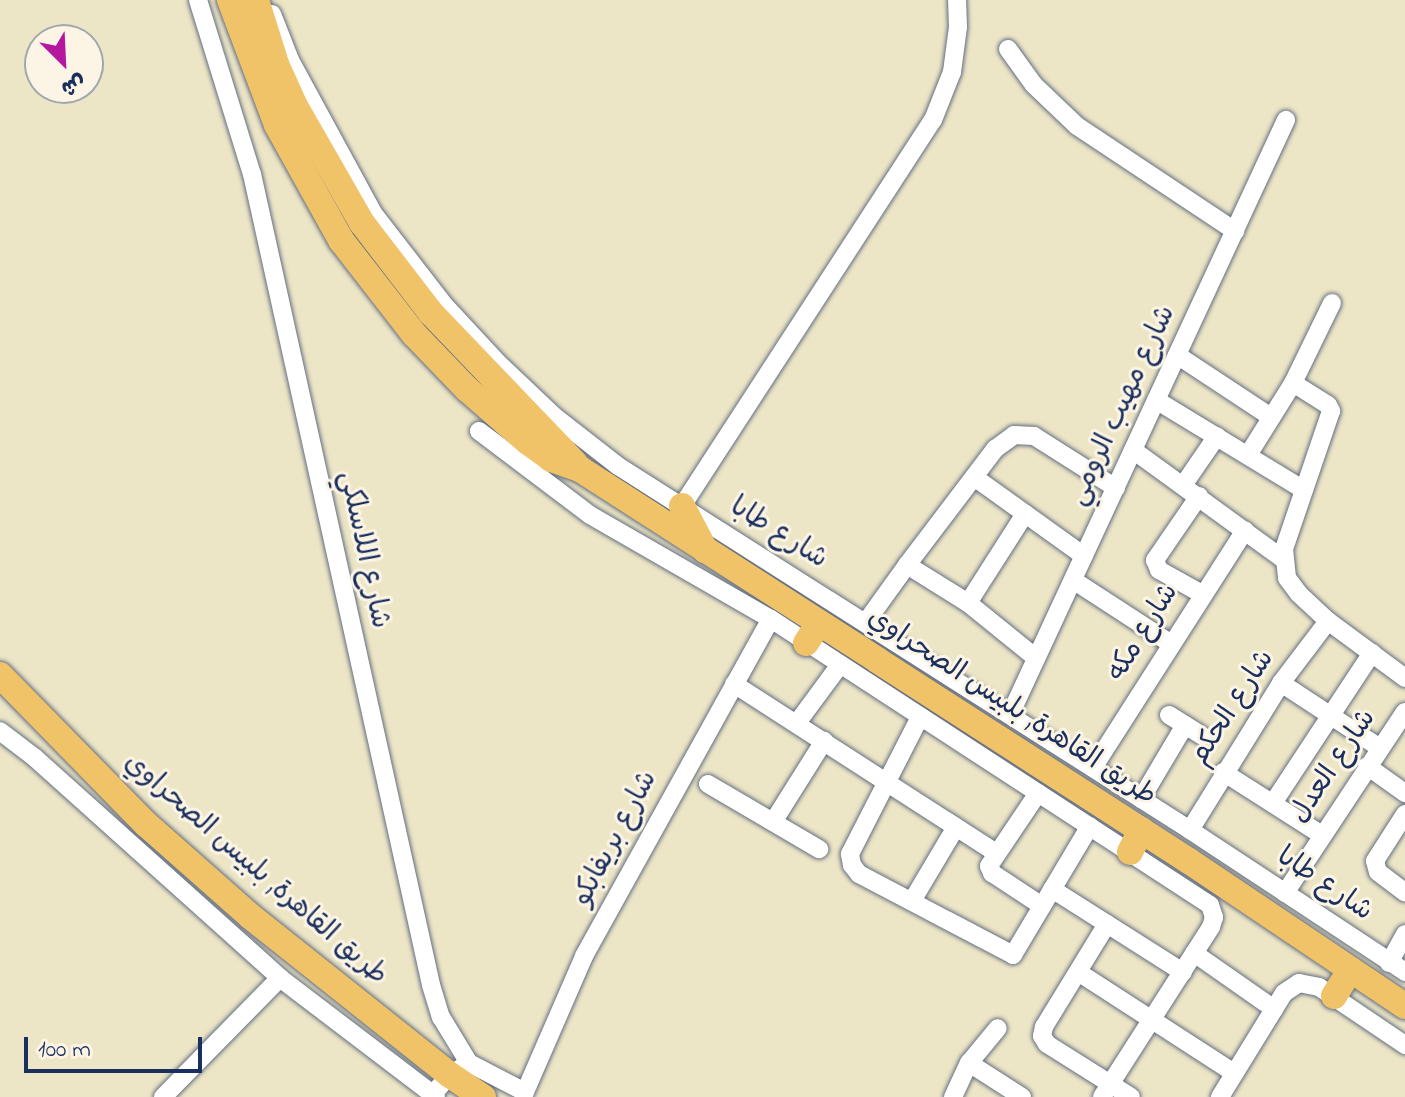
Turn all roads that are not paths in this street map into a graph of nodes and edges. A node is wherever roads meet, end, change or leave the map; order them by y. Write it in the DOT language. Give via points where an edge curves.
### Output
graph roads {
  1 [pos="198,0"];
  2 [pos="230,0"];
  3 [pos="256,0"];
  4 [pos="267,0"];
  5 [pos="957,0"];
  6 [pos="1008,49"];
  7 [pos="283,62"];
  8 [pos="1286,120"];
  9 [pos="1235,231"];
  10 [pos="1332,303"];
  11 [pos="1177,355"];
  12 [pos="1293,383"];
  13 [pos="1156,400"];
  14 [pos="1271,417"];
  15 [pos="479,431"];
  16 [pos="1217,436"];
  17 [pos="1133,450"];
  18 [pos="1248,455"];
  19 [pos="580,469"];
  20 [pos="974,477"];
  21 [pos="1184,484"];
  22 [pos="1116,488"];
  23 [pos="1304,490"];
  24 [pos="1199,496"];
  25 [pos="682,506"];
  26 [pos="1025,514"];
  27 [pos="1245,530"];
  28 [pos="705,550"];
  29 [pos="1084,556"];
  30 [pos="1283,559"];
  31 [pos="907,565"];
  32 [pos="1073,580"];
  33 [pos="1202,594"];
  34 [pos="968,603"];
  35 [pos="771,619"];
  36 [pos="1328,621"];
  37 [pos="866,622"];
  38 [pos="812,633"];
  39 [pos="1170,643"];
  40 [pos="1372,653"];
  41 [pos="1036,658"];
  42 [pos="839,666"];
  43 [pos="0,675"];
  44 [pos="1405,678"];
  45 [pos="1281,683"];
  46 [pos="734,684"];
  47 [pos="0,705"];
  48 [pos="1405,712"];
  49 [pos="1010,715"];
  50 [pos="1169,715"];
  51 [pos="1329,715"];
  52 [pos="920,717"];
  53 [pos="797,723"];
  54 [pos="1185,725"];
  55 [pos="0,731"];
  56 [pos="55,735"];
  57 [pos="1202,736"];
  58 [pos="824,741"];
  59 [pos="1380,748"];
  60 [pos="1367,766"];
  61 [pos="1093,768"];
  62 [pos="1223,772"];
  63 [pos="886,781"];
  64 [pos="708,784"];
  65 [pos="1038,793"];
  66 [pos="1405,793"];
  67 [pos="1141,799"];
  68 [pos="1273,803"];
  69 [pos="1405,814"];
  70 [pos="773,822"];
  71 [pos="1090,826"];
  72 [pos="956,827"];
  73 [pos="1190,830"];
  74 [pos="1322,835"];
  75 [pos="1136,841"];
  76 [pos="819,849"];
  77 [pos="996,853"];
  78 [pos="1052,889"];
  79 [pos="1405,892"];
  80 [pos="1285,893"];
  81 [pos="912,901"];
  82 [pos="1042,906"];
  83 [pos="1107,924"];
  84 [pos="1405,934"];
  85 [pos="1194,953"];
  86 [pos="1397,968"];
  87 [pos="1350,970"];
  88 [pos="1078,972"];
  89 [pos="1183,972"];
  90 [pos="280,978"];
  91 [pos="1334,996"];
  92 [pos="1405,1006"];
  93 [pos="1274,1009"];
  94 [pos="1152,1020"];
  95 [pos="998,1028"];
  96 [pos="1405,1045"];
  97 [pos="969,1063"];
  98 [pos="1234,1073"];
  99 [pos="447,1082"];
  100 [pos="1106,1091"];
  101 [pos="166,1097"];
  102 [pos="483,1097"];
  103 [pos="953,1097"];
  104 [pos="1022,1097"];
  105 [pos="1131,1097"];
  106 [pos="1220,1097"];
  1 -- 99 [label="street, شارع اللاسلكي" via="252,174 441,1017"];
  2 -- 19 [label="highway" via="277,125 320,206 373,286 467,389 551,459"];
  3 -- 7 [label="highway"];
  4 -- 7 [label="street, شارع طابا"];
  5 -- 25 [label="street" via="952,72 933,120"];
  6 -- 9 [label="street" via="1034,85 1077,126"];
  7 -- 19 [label="highway" via="327,164 395,271"];
  7 -- 25 [label="street, شارع طابا" via="373,213 445,306 554,416 618,466"];
  8 -- 9 [label="street, شارع مهيب الرومي"];
  9 -- 11 [label="street, شارع مهيب الرومي"];
  10 -- 12 [label="street"];
  11 -- 13 [label="street, شارع مهيب الرومي"];
  11 -- 14 [label="street"];
  12 -- 14 [label="street"];
  12 -- 23 [label="street" via="1331,411"];
  13 -- 16 [label="street"];
  13 -- 17 [label="street, شارع مهيب الرومي"];
  14 -- 18 [label="street"];
  15 -- 35 [label="street" via="602,523"];
  16 -- 18 [label="street"];
  16 -- 21 [label="street"];
  17 -- 21 [label="street"];
  17 -- 22 [label="street, شارع مهيب الرومي"];
  18 -- 23 [label="street"];
  19 -- 28 [label="highway, طريق القاهرة, بلبيس الصحراوي"];
  20 -- 22 [label="street" via="1004,440 1023,434"];
  20 -- 26 [label="street"];
  20 -- 31 [label="street"];
  21 -- 24 [label="street"];
  22 -- 29 [label="street, شارع مهيب الرومي"];
  23 -- 30 [label="street"];
  24 -- 27 [label="street"];
  24 -- 33 [label="street" via="1155,560 1159,570"];
  25 -- 28 [label="highway"];
  25 -- 37 [label="street, شارع طابا"];
  26 -- 29 [label="street"];
  26 -- 34 [label="street"];
  27 -- 30 [label="street"];
  27 -- 33 [label="street, شارع مكه"];
  28 -- 38 [label="highway, طريق القاهرة, بلبيس الصحراوي"];
  29 -- 32 [label="street, شارع مهيب الرومي"];
  30 -- 36 [label="street" via="1292,587"];
  31 -- 34 [label="street"];
  31 -- 37 [label="street"];
  32 -- 39 [label="street"];
  32 -- 41 [label="street, شارع مهيب الرومي"];
  33 -- 39 [label="street, شارع مكه"];
  34 -- 41 [label="street"];
  35 -- 38 [label="street"];
  35 -- 46 [label="street, شارع بريفابكو"];
  36 -- 40 [label="street"];
  36 -- 45 [label="street, شارع الحكم"];
  37 -- 49 [label="street, شارع طابا"];
  38 -- 42 [label="street"];
  38 -- 75 [label="highway, طريق القاهرة, بلبيس الصحراوي"];
  39 -- 61 [label="street, شارع مكه"];
  40 -- 44 [label="street"];
  40 -- 51 [label="street"];
  41 -- 49 [label="street, شارع مهيب الرومي"];
  42 -- 52 [label="street"];
  42 -- 53 [label="street"];
  43 -- 56 [label="highway, طريق القاهرة, بلبيس الصحراوي"];
  45 -- 51 [label="street"];
  45 -- 62 [label="street, شارع الحكم"];
  46 -- 53 [label="street"];
  46 -- 99 [label="street, شارع بريفابكو" via="584,956 525,1092"];
  47 -- 56 [label="highway"];
  48 -- 59 [label="street, شارع العدل"];
  49 -- 61 [label="street, شارع طابا"];
  50 -- 54 [label="street"];
  51 -- 59 [label="street"];
  51 -- 68 [label="street"];
  52 -- 63 [label="street"];
  52 -- 65 [label="street"];
  53 -- 58 [label="street"];
  54 -- 57 [label="street"];
  54 -- 67 [label="street"];
  55 -- 90 [label="street"];
  56 -- 99 [label="highway, طريق القاهرة, بلبيس الصحراوي" via="146,824"];
  58 -- 63 [label="street"];
  58 -- 70 [label="street"];
  59 -- 60 [label="street, شارع العدل"];
  60 -- 66 [label="street"];
  60 -- 74 [label="street, شارع العدل"];
  61 -- 67 [label="street, شارع طابا"];
  62 -- 68 [label="street"];
  62 -- 73 [label="street, شارع الحكم"];
  63 -- 72 [label="street"];
  63 -- 81 [label="street" via="850,860 859,874"];
  64 -- 70 [label="street"];
  65 -- 71 [label="street"];
  65 -- 77 [label="street"];
  67 -- 73 [label="street, شارع طابا"];
  68 -- 74 [label="street"];
  69 -- 79 [label="street" via="1375,861 1378,872"];
  70 -- 76 [label="street"];
  71 -- 75 [label="street"];
  71 -- 78 [label="street"];
  72 -- 77 [label="street"];
  72 -- 81 [label="street"];
  73 -- 80 [label="street, شارع طابا"];
  74 -- 80 [label="street, شارع العدل"];
  75 -- 85 [label="street" via="1210,905 1211,927"];
  75 -- 87 [label="highway, طريق القاهرة, بلبيس الصحراوي"];
  77 -- 82 [label="street" via="990,862 992,873"];
  78 -- 82 [label="street"];
  78 -- 83 [label="street"];
  80 -- 86 [label="street, شارع طابا"];
  81 -- 82 [label="street" via="1013,955"];
  83 -- 88 [label="street"];
  83 -- 89 [label="street"];
  84 -- 86 [label="street"];
  85 -- 89 [label="street"];
  85 -- 93 [label="street"];
  87 -- 91 [label="highway"];
  87 -- 92 [label="highway, طريق القاهرة, بلبيس الصحراوي"];
  88 -- 94 [label="street"];
  88 -- 100 [label="street" via="1042,1036"];
  89 -- 94 [label="street"];
  90 -- 99 [label="street"];
  90 -- 101 [label="street"];
  91 -- 93 [label="street" via="1299,983"];
  91 -- 96 [label="street"];
  93 -- 98 [label="street"];
  94 -- 98 [label="street"];
  94 -- 100 [label="street"];
  95 -- 97 [label="street"];
  97 -- 103 [label="street"];
  97 -- 104 [label="street"];
  98 -- 106 [label="street"];
  99 -- 102 [label="highway, طريق القاهرة, بلبيس الصحراوي"];
  100 -- 105 [label="street"];
}
